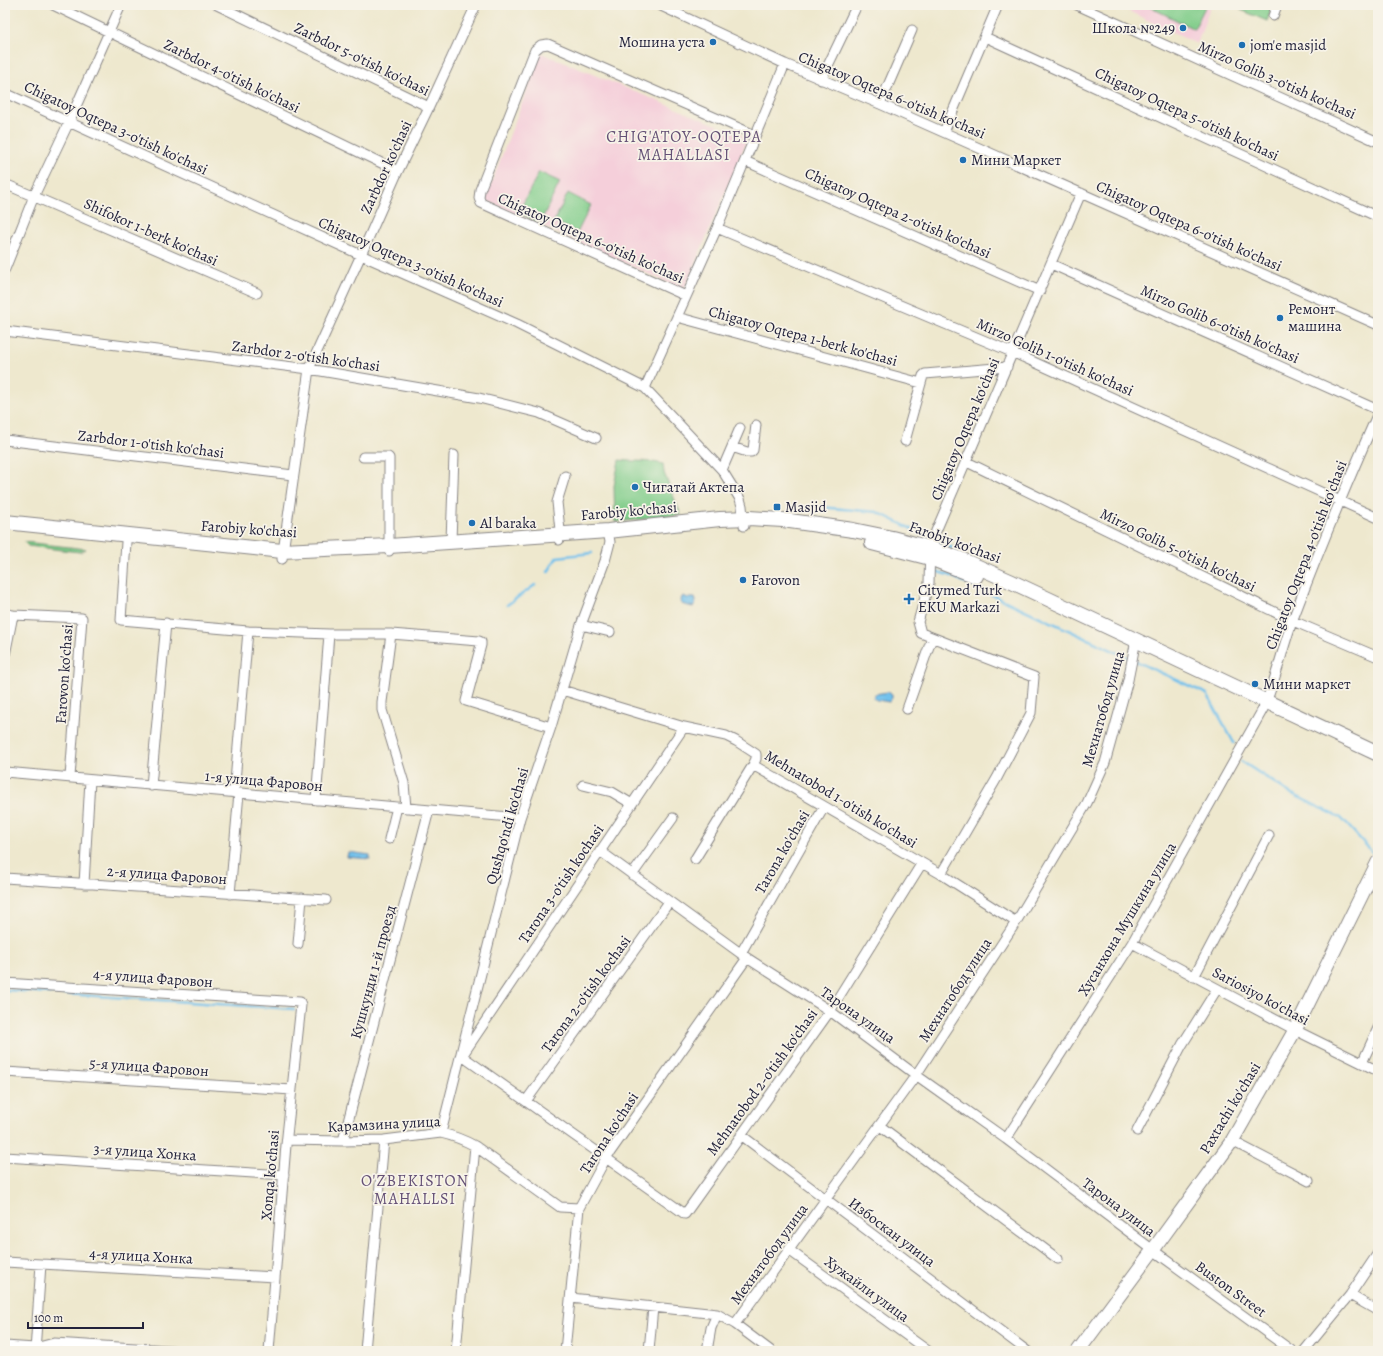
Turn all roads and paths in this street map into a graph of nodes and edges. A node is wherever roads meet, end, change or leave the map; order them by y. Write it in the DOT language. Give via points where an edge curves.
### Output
graph roads {
  1 [pos="53,5"];
  2 [pos="121,5"];
  3 [pos="217,5"];
  4 [pos="475,5"];
  5 [pos="659,5"];
  6 [pos="857,5"];
  7 [pos="998,5"];
  8 [pos="1077,5"];
  9 [pos="1277,5"];
  10 [pos="1273,16"];
  11 [pos="912,30"];
  12 [pos="110,33"];
  13 [pos="985,36"];
  14 [pos="785,64"];
  15 [pos="821,80"];
  16 [pos="5,93"];
  17 [pos="880,104"];
  18 [pos="430,107"];
  19 [pos="69,122"];
  20 [pos="944,132"];
  21 [pos="755,135"];
  22 [pos="1378,142"];
  23 [pos="745,161"];
  24 [pos="398,171"];
  25 [pos="5,184"];
  26 [pos="1081,193"];
  27 [pos="34,196"];
  28 [pos="1378,217"];
  29 [pos="717,228"];
  30 [pos="361,255"];
  31 [pos="1051,264"];
  32 [pos="5,269"];
  33 [pos="1040,291"];
  34 [pos="257,293"];
  35 [pos="686,296"];
  36 [pos="677,317"];
  37 [pos="1378,325"];
  38 [pos="5,331"];
  39 [pos="1014,353"];
  40 [pos="1007,367"];
  41 [pos="308,369"];
  42 [pos="921,383"];
  43 [pos="645,388"];
  44 [pos="1378,410"];
  45 [pos="1378,413"];
  46 [pos="756,425"];
  47 [pos="740,428"];
  48 [pos="596,438"];
  49 [pos="5,440"];
  50 [pos="905,441"];
  51 [pos="732,447"];
  52 [pos="454,455"];
  53 [pos="363,457"];
  54 [pos="967,462"];
  55 [pos="722,470"];
  56 [pos="293,475"];
  57 [pos="565,476"];
  58 [pos="1340,501"];
  59 [pos="1378,518"];
  60 [pos="5,522"];
  61 [pos="744,522"];
  62 [pos="5,531"];
  63 [pos="609,534"];
  64 [pos="559,538"];
  65 [pos="451,541"];
  66 [pos="126,542"];
  67 [pos="389,549"];
  68 [pos="282,555"];
  69 [pos="930,558"];
  70 [pos="9,614"];
  71 [pos="1292,621"];
  72 [pos="166,623"];
  73 [pos="581,625"];
  74 [pos="248,631"];
  75 [pos="610,632"];
  76 [pos="329,634"];
  77 [pos="391,634"];
  78 [pos="932,638"];
  79 [pos="1135,644"];
  80 [pos="5,655"];
  81 [pos="1378,658"];
  82 [pos="562,690"];
  83 [pos="1265,705"];
  84 [pos="907,709"];
  85 [pos="552,727"];
  86 [pos="684,727"];
  87 [pos="1378,754"];
  88 [pos="1378,762"];
  89 [pos="752,765"];
  90 [pos="5,772"];
  91 [pos="70,777"];
  92 [pos="90,780"];
  93 [pos="583,785"];
  94 [pos="152,786"];
  95 [pos="236,793"];
  96 [pos="316,800"];
  97 [pos="632,804"];
  98 [pos="824,807"];
  99 [pos="402,808"];
  100 [pos="429,810"];
  101 [pos="520,818"];
  102 [pos="673,818"];
  103 [pos="1269,835"];
  104 [pos="389,839"];
  105 [pos="600,851"];
  106 [pos="695,859"];
  107 [pos="1378,862"];
  108 [pos="922,863"];
  109 [pos="941,874"];
  110 [pos="632,875"];
  111 [pos="5,878"];
  112 [pos="84,884"];
  113 [pos="230,894"];
  114 [pos="302,898"];
  115 [pos="326,900"];
  116 [pos="669,902"];
  117 [pos="1016,922"];
  118 [pos="1132,943"];
  119 [pos="298,944"];
  120 [pos="744,956"];
  121 [pos="1194,977"];
  122 [pos="5,983"];
  123 [pos="1217,989"];
  124 [pos="300,1002"];
  125 [pos="830,1011"];
  126 [pos="1378,1028"];
  127 [pos="1295,1030"];
  128 [pos="462,1056"];
  129 [pos="1362,1063"];
  130 [pos="1378,1071"];
  131 [pos="5,1072"];
  132 [pos="916,1075"];
  133 [pos="292,1090"];
  134 [pos="526,1101"];
  135 [pos="880,1126"];
  136 [pos="1137,1131"];
  137 [pos="442,1133"];
  138 [pos="741,1135"];
  139 [pos="1006,1139"];
  140 [pos="287,1140"];
  141 [pos="384,1140"];
  142 [pos="343,1141"];
  143 [pos="1232,1142"];
  144 [pos="475,1146"];
  145 [pos="5,1157"];
  146 [pos="606,1158"];
  147 [pos="284,1175"];
  148 [pos="1308,1181"];
  149 [pos="826,1199"];
  150 [pos="579,1208"];
  151 [pos="789,1250"];
  152 [pos="1154,1250"];
  153 [pos="1378,1253"];
  154 [pos="1058,1259"];
  155 [pos="5,1262"];
  156 [pos="41,1264"];
  157 [pos="275,1277"];
  158 [pos="1350,1295"];
  159 [pos="571,1298"];
  160 [pos="653,1307"];
  161 [pos="1378,1311"];
  162 [pos="717,1314"];
  163 [pos="735,1324"];
  164 [pos="5,1346"];
  165 [pos="35,1350"];
  166 [pos="184,1351"];
  167 [pos="269,1351"];
  168 [pos="365,1351"];
  169 [pos="456,1351"];
  170 [pos="565,1351"];
  171 [pos="648,1351"];
  172 [pos="707,1351"];
  173 [pos="771,1351"];
  174 [pos="928,1351"];
  175 [pos="1027,1351"];
  176 [pos="1078,1351"];
  177 [pos="1292,1351"];
  178 [pos="1304,1351"];
  1 -- 12 [label="street, Zarbdor 4-o'tish ko'chasi"];
  2 -- 12 [label="street"];
  3 -- 18 [label="street, Zarbdor 5-o'tish ko'chasi"];
  4 -- 18 [label="street, Zarbdor ko'chasi"];
  5 -- 14 [label="street, Chigatoy Oqtepa 6-o'tish ko'chasi"];
  6 -- 15 [label="street"];
  7 -- 13 [label="street"];
  8 -- 22 [label="street, Mirzo Golib 3-o'tish ko'chasi"];
  9 -- 10 [label="street"];
  11 -- 17 [label="street"];
  12 -- 19 [label="street"];
  12 -- 24 [label="street, Zarbdor 4-o'tish ko'chasi"];
  13 -- 20 [label="street"];
  13 -- 28 [label="street, Chigatoy Oqtepa 5-o'tish ko'chasi"];
  14 -- 15 [label="street, Chigatoy Oqtepa 6-o'tish ko'chasi"];
  14 -- 21 [label="street"];
  15 -- 17 [label="street, Chigatoy Oqtepa 6-o'tish ko'chasi"];
  16 -- 19 [label="street, Chigatoy Oqtepa 3-o'tish ko'chasi"];
  17 -- 20 [label="street, Chigatoy Oqtepa 6-o'tish ko'chasi"];
  18 -- 24 [label="street, Zarbdor ko'chasi"];
  19 -- 27 [label="street"];
  19 -- 30 [label="street, Chigatoy Oqtepa 3-o'tish ko'chasi"];
  20 -- 26 [label="street, Chigatoy Oqtepa 6-o'tish ko'chasi"];
  21 -- 23 [label="street"];
  21 -- 35 [label="street, Chigatoy Oqtepa 6-o'tish ko'chasi" via="552,46 543,44 536,50 480,190 481,203"];
  23 -- 29 [label="street"];
  23 -- 33 [label="street, Chigatoy Oqtepa 2-o'tish ko'chasi"];
  24 -- 30 [label="street, Zarbdor ko'chasi"];
  25 -- 27 [label="street, Shifokor 1-berk ko'chasi"];
  26 -- 31 [label="street, Chigatoy Oqtepa ko'chasi"];
  26 -- 37 [label="street, Chigatoy Oqtepa 6-o'tish ko'chasi"];
  27 -- 32 [label="street"];
  27 -- 34 [label="street, Shifokor 1-berk ko'chasi"];
  29 -- 35 [label="street"];
  29 -- 39 [label="street, Mirzo Golib 1-o'tish ko'chasi"];
  30 -- 41 [label="street, Zarbdor ko'chasi"];
  30 -- 43 [label="street, Chigatoy Oqtepa 3-o'tish ko'chasi" via="517,324"];
  31 -- 33 [label="street, Chigatoy Oqtepa ko'chasi"];
  31 -- 44 [label="street, Mirzo Golib 6-o'tish ko'chasi"];
  33 -- 39 [label="street, Chigatoy Oqtepa ko'chasi"];
  35 -- 36 [label="street"];
  36 -- 42 [label="street, Chigatoy Oqtepa 1-berk ko'chasi"];
  36 -- 43 [label="street"];
  38 -- 41 [label="street, Zarbdor 2-o'tish ko'chasi"];
  39 -- 40 [label="street, Chigatoy Oqtepa ko'chasi"];
  39 -- 58 [label="street, Mirzo Golib 1-o'tish ko'chasi"];
  40 -- 42 [label="street" via="926,374"];
  40 -- 54 [label="street, Chigatoy Oqtepa ko'chasi"];
  41 -- 48 [label="street, Zarbdor 2-o'tish ko'chasi" via="509,404 553,418"];
  41 -- 56 [label="street, Zarbdor ko'chasi"];
  42 -- 50 [label="street"];
  43 -- 55 [label="street, Chigatoy Oqtepa 3-o'tish ko'chasi"];
  45 -- 58 [label="street, Chigatoy Oqtepa 4-o'tish ko'chasi"];
  46 -- 51 [label="street" via="751,452"];
  47 -- 51 [label="street"];
  49 -- 56 [label="street, Zarbdor 1-o'tish ko'chasi"];
  51 -- 55 [label="street"];
  52 -- 65 [label="street"];
  53 -- 67 [label="street" via="389,458"];
  54 -- 69 [label="street, Chigatoy Oqtepa ko'chasi" via="933,539"];
  54 -- 71 [label="street, Mirzo Golib 5-o'tish ko'chasi"];
  55 -- 61 [label="street, Chigatoy Oqtepa 3-o'tish ko'chasi" via="740,499"];
  56 -- 68 [label="street, Zarbdor ko'chasi"];
  57 -- 64 [label="street" via="557,502"];
  58 -- 59 [label="street, Mirzo Golib 1-o'tish ko'chasi"];
  58 -- 71 [label="street, Chigatoy Oqtepa 4-o'tish ko'chasi"];
  60 -- 68 [label="main road, Farobiy ko'chasi"];
  61 -- 63 [label="main road, Farobiy ko'chasi" via="720,519"];
  61 -- 69 [label="main road, Farobiy ko'chasi" via="783,520 853,530 892,538"];
  62 -- 66 [label="main road, Farobiy ko'chasi"];
  63 -- 64 [label="main road, Farobiy ko'chasi"];
  63 -- 73 [label="street, Qushqo'ndi ko'chasi" via="610,542 605,562"];
  64 -- 65 [label="main road, Farobiy ko'chasi"];
  64 -- 67 [label="main road, Farobiy ko'chasi"];
  65 -- 67 [label="main road, Farobiy ko'chasi"];
  66 -- 68 [label="main road, Farobiy ko'chasi"];
  66 -- 72 [label="street" via="121,620"];
  67 -- 68 [label="main road, Farobiy ko'chasi"];
  69 -- 78 [label="street, Chigatoy Oqtepa ko'chasi" via="929,583 918,622 921,633"];
  69 -- 79 [label="main road, Farobiy ko'chasi" via="958,558 1006,579"];
  70 -- 80 [label="street, Farovon ko'chasi"];
  70 -- 91 [label="street, Farovon ko'chasi" via="82,618"];
  71 -- 81 [label="street, Mirzo Golib 5-o'tish ko'chasi"];
  71 -- 83 [label="street, Chigatoy Oqtepa 4-o'tish ko'chasi"];
  72 -- 74 [label="street"];
  72 -- 94 [label="street"];
  73 -- 75 [label="street"];
  73 -- 82 [label="street, Qushqo'ndi ko'chasi"];
  74 -- 76 [label="street"];
  74 -- 95 [label="street"];
  76 -- 77 [label="street"];
  76 -- 96 [label="street"];
  77 -- 85 [label="street" via="481,642 466,700"];
  77 -- 99 [label="street" via="382,710 405,789"];
  78 -- 84 [label="street"];
  78 -- 109 [label="street" via="1034,677 1031,713 997,778"];
  79 -- 83 [label="main road, Farobiy ko'chasi"];
  79 -- 117 [label="street, Мехнатобод улица" via="1128,680 1105,763 1087,803"];
  82 -- 85 [label="street, Qushqo'ndi ko'chasi"];
  82 -- 86 [label="street, Mehnatobod 1-o'tish ko'chasi"];
  83 -- 87 [label="main road, Farobiy ko'chasi"];
  83 -- 88 [label="main road, Farobiy ko'chasi"];
  83 -- 118 [label="street, Хусанхона Мушкина улица"];
  85 -- 101 [label="street, Qushqo'ndi ko'chasi"];
  86 -- 89 [label="street, Mehnatobod 1-o'tish ko'chasi" via="726,736 736,741 756,754"];
  86 -- 97 [label="street, Tarona 3-o'tish kochasi"];
  89 -- 98 [label="street, Mehnatobod 1-o'tish ko'chasi"];
  89 -- 106 [label="street"];
  90 -- 91 [label="street, 1-я улица Фаровон"];
  91 -- 92 [label="street, 1-я улица Фаровон"];
  92 -- 94 [label="street, 1-я улица Фаровон"];
  92 -- 112 [label="street"];
  93 -- 97 [label="street" via="612,792"];
  94 -- 95 [label="street, 1-я улица Фаровон"];
  95 -- 96 [label="street, 1-я улица Фаровон"];
  95 -- 113 [label="street"];
  96 -- 99 [label="street, 1-я улица Фаровон"];
  97 -- 105 [label="street, Tarona 3-o'tish kochasi"];
  98 -- 108 [label="street, Mehnatobod 1-o'tish ko'chasi"];
  98 -- 120 [label="street, Tarona ko'chasi"];
  99 -- 100 [label="street, 1-я улица Фаровон"];
  99 -- 104 [label="street"];
  100 -- 101 [label="street, 1-я улица Фаровон"];
  100 -- 142 [label="street, Кушкунди 1-й проезд"];
  101 -- 128 [label="street, Qushqo'ndi ko'chasi"];
  102 -- 110 [label="street"];
  103 -- 121 [label="street"];
  105 -- 110 [label="street, Тарона улица"];
  105 -- 128 [label="street, Tarona 3-o'tish kochasi"];
  107 -- 127 [label="street, Paxtachi ko'chasi"];
  108 -- 109 [label="street, Mehnatobod 1-o'tish ko'chasi"];
  108 -- 125 [label="street, Mehnatobod 2-o'tish ko'chasi"];
  109 -- 117 [label="street, Mehnatobod 1-o'tish ko'chasi"];
  110 -- 116 [label="street, Тарона улица"];
  111 -- 112 [label="street, 2-я улица Фаровон"];
  112 -- 113 [label="street, 2-я улица Фаровон"];
  113 -- 114 [label="street, 2-я улица Фаровон"];
  114 -- 115 [label="street, 2-я улица Фаровон"];
  114 -- 119 [label="street"];
  116 -- 120 [label="street, Тарона улица"];
  116 -- 134 [label="street, Tarona 2-o'tish kochasi"];
  117 -- 132 [label="street, Мехнатобод улица"];
  118 -- 121 [label="street, Sariosiyo ko'chasi"];
  118 -- 139 [label="street, Хусанхона Мушкина улица"];
  120 -- 125 [label="street, Тарона улица"];
  120 -- 146 [label="street, Tarona ko'chasi"];
  121 -- 123 [label="street, Sariosiyo ko'chasi"];
  122 -- 124 [label="street, 4-я улица Фаровон"];
  123 -- 127 [label="street, Sariosiyo ko'chasi"];
  123 -- 136 [label="street" via="1182,1045"];
  124 -- 133 [label="street, Xonqa ko'chasi"];
  125 -- 132 [label="street, Тарона улица"];
  125 -- 138 [label="street, Mehnatobod 2-o'tish ko'chasi"];
  126 -- 129 [label="street"];
  127 -- 129 [label="street, Sariosiyo ko'chasi"];
  127 -- 143 [label="street, Paxtachi ko'chasi"];
  128 -- 134 [label="street"];
  128 -- 137 [label="street, Qushqo'ndi ko'chasi"];
  129 -- 130 [label="street, Sariosiyo ko'chasi"];
  131 -- 133 [label="street, 5-я улица Фаровон"];
  132 -- 135 [label="street, Мехнатобод улица"];
  132 -- 139 [label="street, Тарона улица"];
  133 -- 140 [label="street, Xonqa ko'chasi"];
  134 -- 146 [label="street"];
  135 -- 149 [label="street, Мехнатобод улица"];
  135 -- 154 [label="street"];
  137 -- 141 [label="street, Карамзина улица"];
  137 -- 144 [label="street, Карамзина улица"];
  138 -- 146 [label="street, Mehnatobod 2-o'tish ko'chasi" via="685,1214"];
  138 -- 149 [label="street, Избоскан улица"];
  139 -- 152 [label="street, Тарона улица"];
  140 -- 142 [label="street, Карамзина улица"];
  140 -- 147 [label="street, Xonqa ko'chasi"];
  141 -- 142 [label="street, Карамзина улица"];
  141 -- 168 [label="street"];
  143 -- 148 [label="street"];
  143 -- 152 [label="street, Paxtachi ko'chasi"];
  144 -- 150 [label="street, Карамзина улица" via="560,1207"];
  144 -- 169 [label="street"];
  145 -- 147 [label="street, 3-я улица Хонка"];
  146 -- 150 [label="street, Tarona ko'chasi"];
  147 -- 157 [label="street, Xonqa ko'chasi"];
  149 -- 151 [label="street, Мехнатобод улица"];
  149 -- 175 [label="street, Избоскан улица"];
  150 -- 159 [label="street, Tarona ko'chasi"];
  151 -- 163 [label="street, Мехнатобод улица"];
  151 -- 174 [label="street, Хужайли улица"];
  152 -- 176 [label="street, Paxtachi ko'chasi"];
  152 -- 177 [label="street, Buston Street"];
  153 -- 158 [label="street"];
  155 -- 156 [label="street, 4-я улица Хонка"];
  156 -- 157 [label="street, 4-я улица Хонка"];
  156 -- 165 [label="street"];
  157 -- 167 [label="street, Xonqa ko'chasi"];
  158 -- 161 [label="street"];
  158 -- 178 [label="street"];
  159 -- 160 [label="street"];
  159 -- 170 [label="street, Tarona ko'chasi"];
  160 -- 162 [label="street"];
  160 -- 171 [label="street"];
  162 -- 163 [label="street"];
  162 -- 172 [label="street" via="711,1328"];
  163 -- 173 [label="street"];
  164 -- 165 [label="street"];
  165 -- 166 [label="street" via="54,1343"];
}
